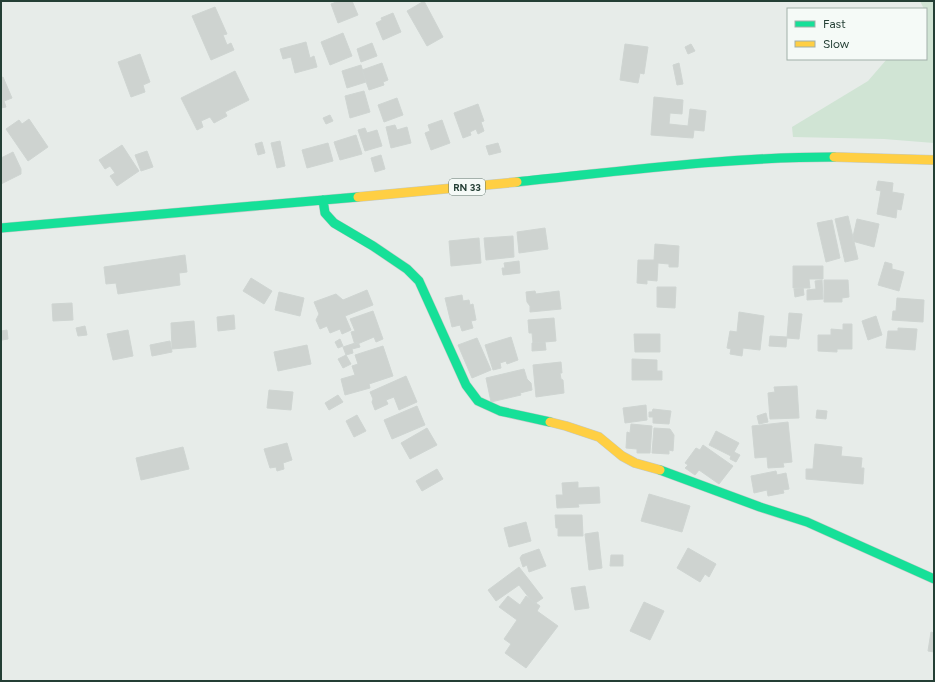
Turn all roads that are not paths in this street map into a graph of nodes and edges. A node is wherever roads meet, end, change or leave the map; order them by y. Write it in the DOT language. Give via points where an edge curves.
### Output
graph roads {
  1 [pos="934,160"];
  2 [pos="323,200"];
  3 [pos="1,228"];
  4 [pos="934,579"];
  1 -- 2 [label="main road, RN 33" via="791,157 736,160"];
  2 -- 3 [label="main road, RN 33"];
  2 -- 4 [label="main road" via="325,213 334,223 407,269 419,281 466,385 478,401 500,411 566,426 599,437 635,464 669,473 760,508 807,522"];
}
